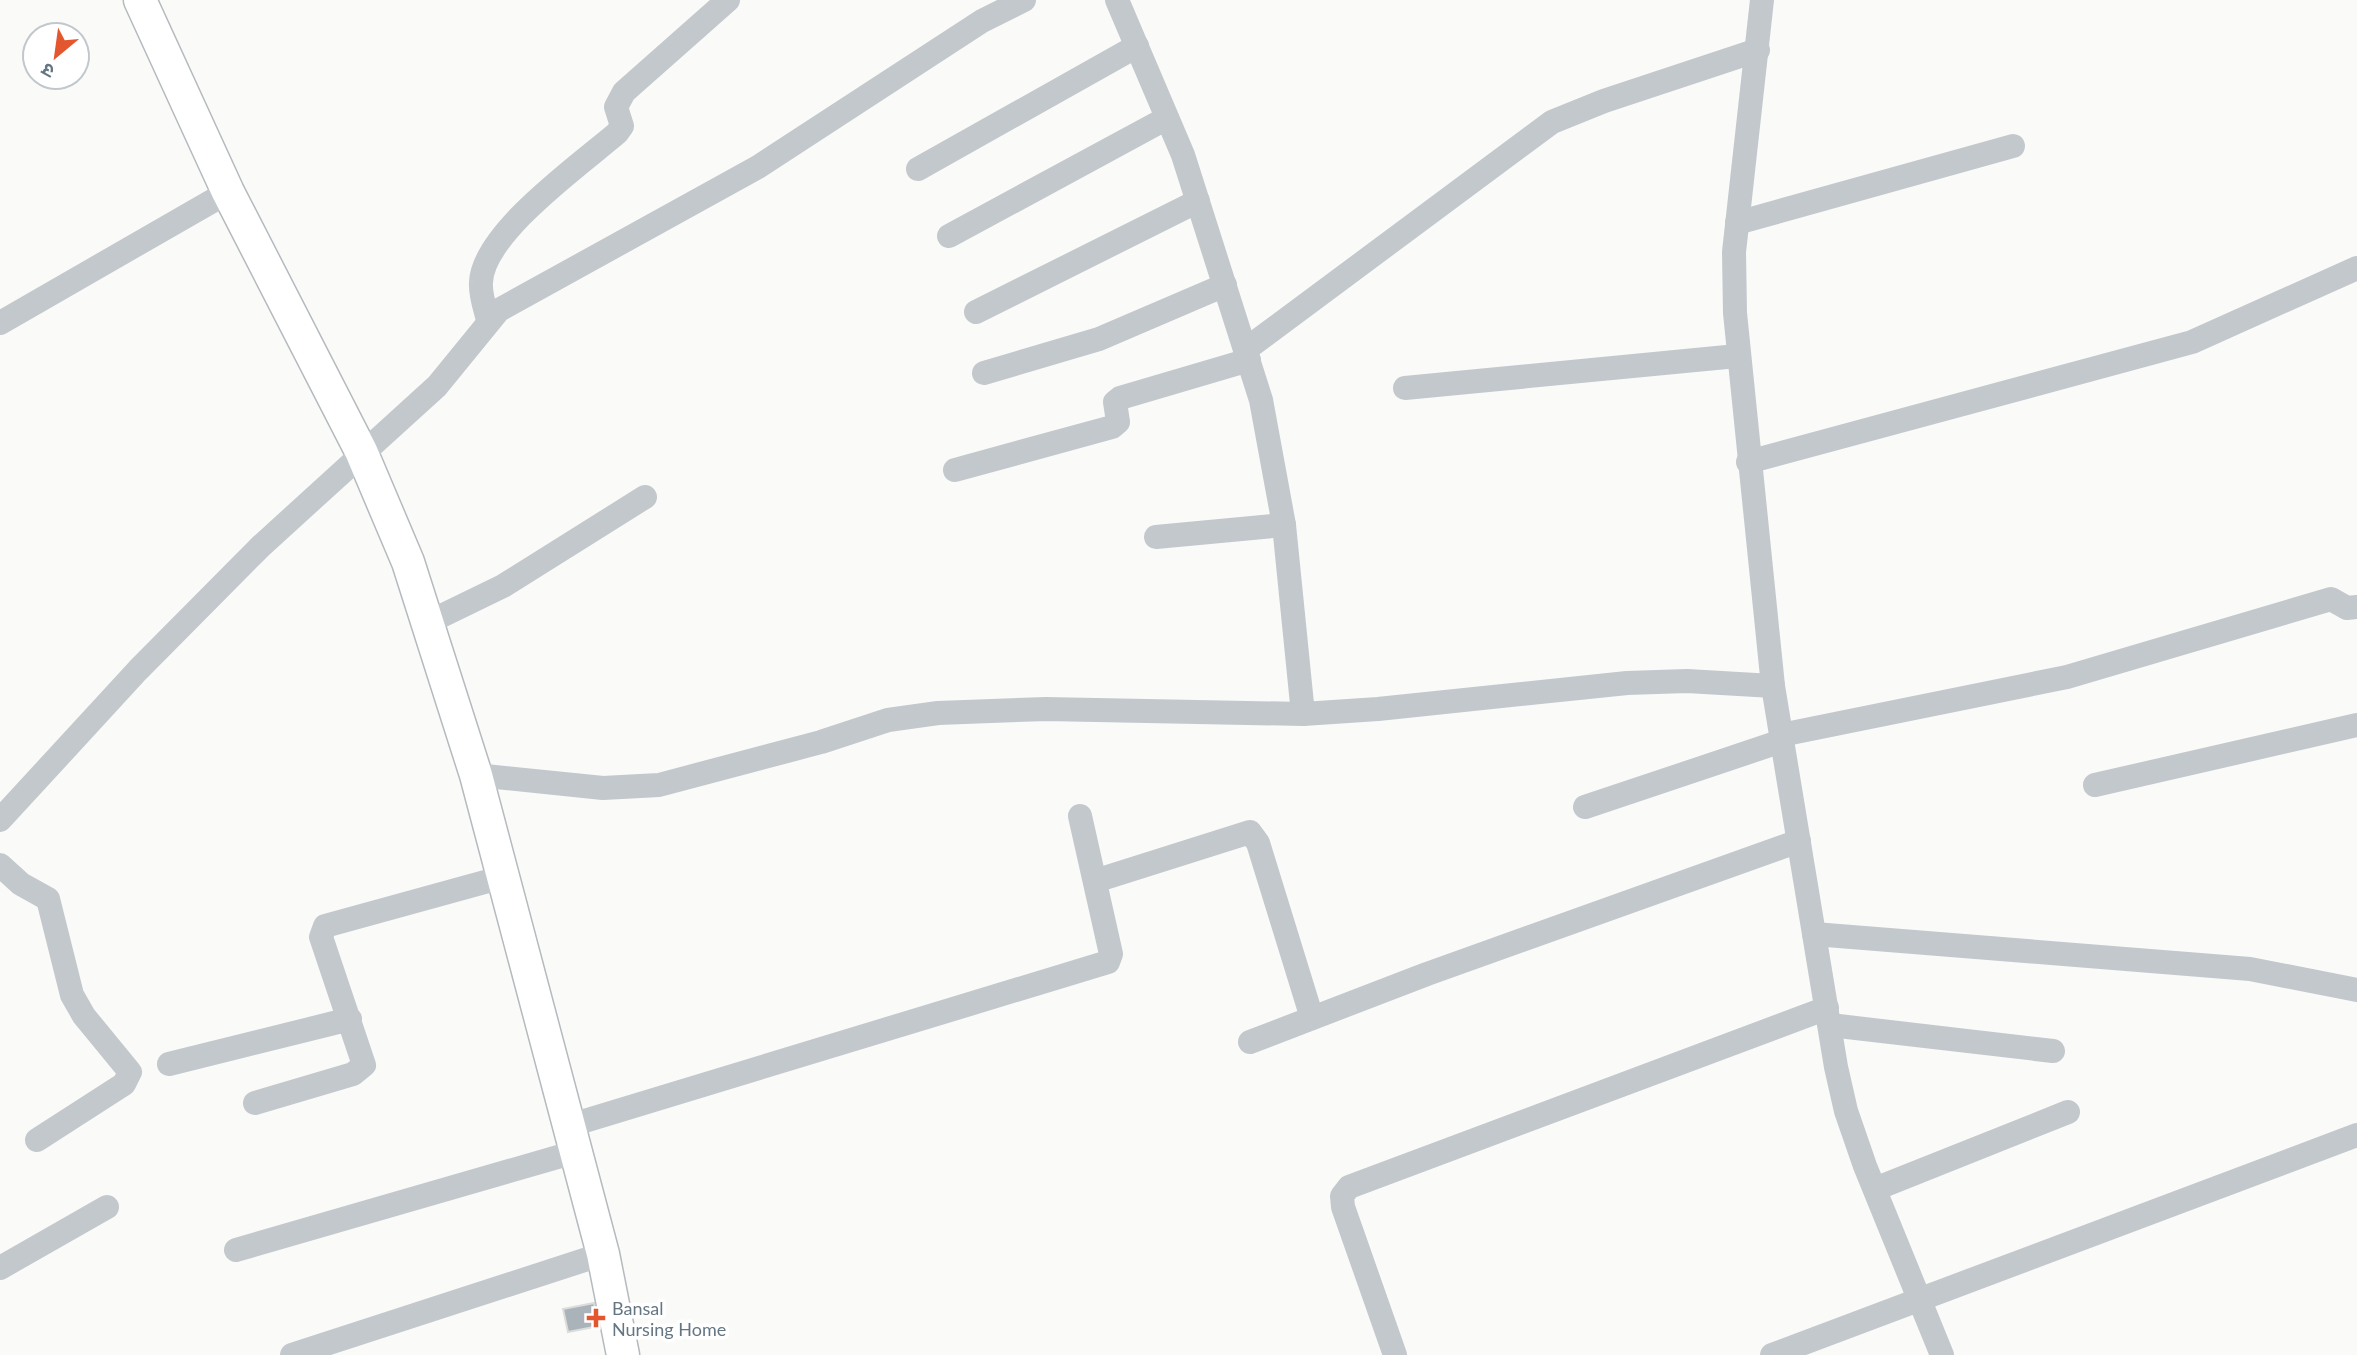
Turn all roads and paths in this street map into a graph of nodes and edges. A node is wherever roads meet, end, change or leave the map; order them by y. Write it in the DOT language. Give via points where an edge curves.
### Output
graph roads {
  1 [pos="140,0"];
  2 [pos="728,0"];
  3 [pos="1024,0"];
  4 [pos="1116,0"];
  5 [pos="1762,0"];
  6 [pos="1137,46"];
  7 [pos="1758,50"];
  8 [pos="1167,118"];
  9 [pos="2013,146"];
  10 [pos="918,169"];
  11 [pos="228,192"];
  12 [pos="1198,201"];
  13 [pos="1737,223"];
  14 [pos="949,236"];
  15 [pos="2357,268"];
  16 [pos="1225,285"];
  17 [pos="976,312"];
  18 [pos="488,320"];
  19 [pos="0,323"];
  20 [pos="1247,355"];
  21 [pos="1737,356"];
  22 [pos="984,373"];
  23 [pos="1405,388"];
  24 [pos="361,451"];
  25 [pos="1748,462"];
  26 [pos="955,470"];
  27 [pos="645,497"];
  28 [pos="1284,525"];
  29 [pos="1156,537"];
  30 [pos="2357,607"];
  31 [pos="429,622"];
  32 [pos="1773,686"];
  33 [pos="1303,714"];
  34 [pos="2357,725"];
  35 [pos="1782,738"];
  36 [pos="476,775"];
  37 [pos="2095,785"];
  38 [pos="1585,807"];
  39 [pos="1080,816"];
  40 [pos="0,820"];
  41 [pos="1799,841"];
  42 [pos="0,865"];
  43 [pos="503,877"];
  44 [pos="1095,881"];
  45 [pos="1814,934"];
  46 [pos="2357,990"];
  47 [pos="1829,1017"];
  48 [pos="1312,1018"];
  49 [pos="349,1019"];
  50 [pos="1250,1042"];
  51 [pos="2053,1051"];
  52 [pos="169,1064"];
  53 [pos="255,1103"];
  54 [pos="2068,1112"];
  55 [pos="2357,1135"];
  56 [pos="572,1139"];
  57 [pos="37,1140"];
  58 [pos="1875,1189"];
  59 [pos="107,1207"];
  60 [pos="236,1250"];
  61 [pos="603,1254"];
  62 [pos="0,1268"];
  63 [pos="1920,1301"];
  64 [pos="292,1355"];
  65 [pos="622,1355"];
  66 [pos="1395,1355"];
  67 [pos="1772,1355"];
  68 [pos="1942,1355"];
  1 -- 11 [label="main road"];
  2 -- 18 [label="street" via="624,92 616,107 622,126 617,133 516,220 496,244 481,282"];
  3 -- 18 [label="street" via="982,20 758,167"];
  4 -- 6 [label="street"];
  5 -- 7 [label="street"];
  6 -- 8 [label="street"];
  6 -- 10 [label="street"];
  7 -- 13 [label="street"];
  7 -- 20 [label="street" via="1552,122"];
  8 -- 12 [label="street"];
  8 -- 14 [label="street"];
  9 -- 13 [label="street"];
  11 -- 19 [label="street"];
  11 -- 24 [label="main road"];
  12 -- 16 [label="street"];
  12 -- 17 [label="street"];
  13 -- 21 [label="street"];
  15 -- 25 [label="street" via="2192,342"];
  16 -- 20 [label="street"];
  16 -- 22 [label="street" via="1099,339"];
  18 -- 24 [label="street" via="437,386"];
  20 -- 26 [label="street" via="1120,398 1115,402 1118,422 1112,427"];
  20 -- 28 [label="street" via="1270,437"];
  21 -- 23 [label="street"];
  21 -- 25 [label="street"];
  24 -- 31 [label="main road"];
  24 -- 40 [label="street" via="138,670"];
  25 -- 32 [label="street"];
  27 -- 31 [label="street" via="503,586"];
  28 -- 29 [label="street"];
  28 -- 33 [label="street"];
  30 -- 35 [label="street" via="2347,608 2330,599 2067,677"];
  31 -- 36 [label="main road"];
  32 -- 33 [label="street" via="1627,683"];
  32 -- 35 [label="street"];
  33 -- 36 [label="street" via="1046,709 938,713 888,720 659,785 603,788"];
  34 -- 37 [label="street"];
  35 -- 38 [label="street"];
  35 -- 41 [label="street"];
  36 -- 43 [label="main road"];
  39 -- 44 [label="street"];
  41 -- 45 [label="street"];
  41 -- 48 [label="street"];
  42 -- 57 [label="street" via="48,899 72,995 130,1072 124,1084"];
  43 -- 49 [label="street" via="325,926 321,937"];
  43 -- 56 [label="main road"];
  44 -- 48 [label="street" via="1250,832 1258,843"];
  44 -- 56 [label="street" via="1111,954 1108,962"];
  45 -- 46 [label="street" via="2250,969"];
  45 -- 47 [label="street"];
  47 -- 51 [label="street"];
  47 -- 58 [label="street" via="1846,1111"];
  47 -- 66 [label="street" via="1349,1187 1342,1196 1343,1208"];
  48 -- 50 [label="street"];
  49 -- 52 [label="street"];
  49 -- 53 [label="street" via="363,1059 360,1071"];
  54 -- 58 [label="street"];
  55 -- 63 [label="street"];
  56 -- 60 [label="street"];
  56 -- 61 [label="main road"];
  58 -- 63 [label="street"];
  59 -- 62 [label="street"];
  61 -- 64 [label="street"];
  61 -- 65 [label="main road"];
  63 -- 67 [label="street"];
  63 -- 68 [label="street"];
}
